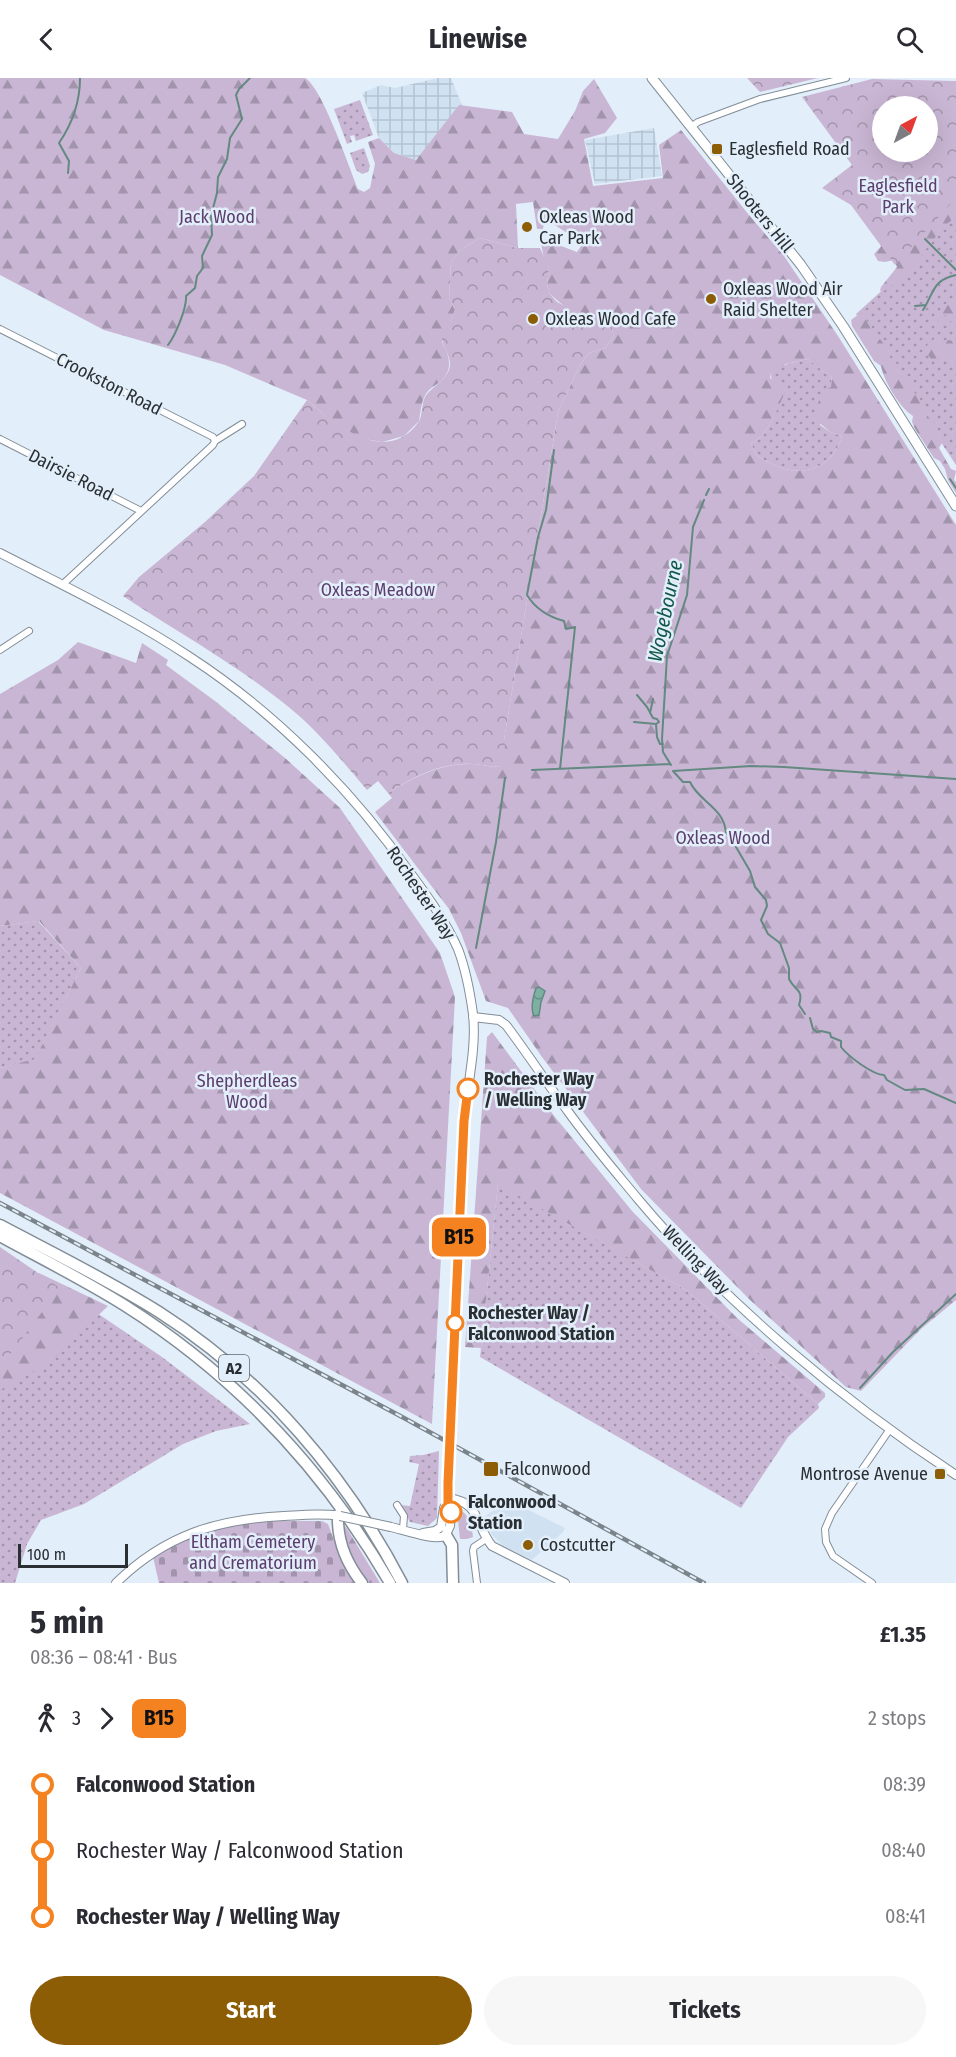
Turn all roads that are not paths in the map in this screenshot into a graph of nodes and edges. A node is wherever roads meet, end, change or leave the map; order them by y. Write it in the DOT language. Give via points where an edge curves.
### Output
graph roads {
  1 [pos="652,78"];
  2 [pos="846,78"];
  3 [pos="691,127"];
  4 [pos="0,329"];
  5 [pos="242,424"];
  6 [pos="0,439"];
  7 [pos="216,441"];
  8 [pos="956,506"];
  9 [pos="141,511"];
  10 [pos="0,553"];
  11 [pos="62,585"];
  12 [pos="29,632"];
  13 [pos="0,650"];
  14 [pos="473,1017"];
  15 [pos="0,1225"];
  16 [pos="0,1236"];
  17 [pos="890,1429"];
  18 [pos="956,1475"];
  19 [pos="448,1500"];
  20 [pos="397,1506"];
  21 [pos="339,1516"];
  22 [pos="403,1529"];
  23 [pos="419,1533"];
  24 [pos="486,1539"];
  25 [pos="449,1540"];
  26 [pos="116,1583"];
  27 [pos="362,1583"];
  28 [pos="390,1583"];
  29 [pos="402,1583"];
  30 [pos="453,1583"];
  31 [pos="477,1583"];
  32 [pos="565,1583"];
  33 [pos="872,1583"];
  1 -- 3 [label="main road, Shooters Hill"];
  2 -- 3 [label="street" via="745,104"];
  3 -- 8 [label="main road, Shooters Hill" via="812,280"];
  4 -- 7 [label="street, Crookston Road"];
  5 -- 7 [label="street"];
  6 -- 9 [label="street, Dairsie Road"];
  7 -- 9 [label="street"];
  9 -- 11 [label="street"];
  10 -- 11 [label="street, Rochester Way"];
  11 -- 14 [label="street, Rochester Way" via="152,632 194,659 281,727 350,796 403,862 441,918 464,968"];
  12 -- 13 [label="street"];
  14 -- 17 [label="street, Welling Way" via="496,1019 507,1025 569,1113 684,1251 813,1369"];
  14 -- 19 [label="street, Rochester Way, bridge" via="464,1121"];
  15 -- 29 [label="highway, A2" via="160,1313 248,1381 282,1413 329,1468 369,1525"];
  16 -- 28 [label="highway, A2" via="124,1305 196,1355 236,1390 312,1469"];
  17 -- 18 [label="street, Welling Way"];
  17 -- 33 [label="street" via="825,1529 833,1556"];
  19 -- 23 [label="street" via="440,1528"];
  19 -- 24 [label="street" via="459,1499 471,1506"];
  19 -- 25 [label="street, Rochester Way"];
  20 -- 22 [label="street" via="404,1516"];
  21 -- 22 [label="street, bridge"];
  21 -- 26 [label="street" via="255,1517 206,1527 155,1552"];
  21 -- 27 [label="highway" via="341,1544"];
  22 -- 23 [label="street"];
  23 -- 25 [label="street"];
  24 -- 31 [label="street" via="473,1551"];
  24 -- 32 [label="street" via="492,1546"];
  25 -- 30 [label="highway"];
}
